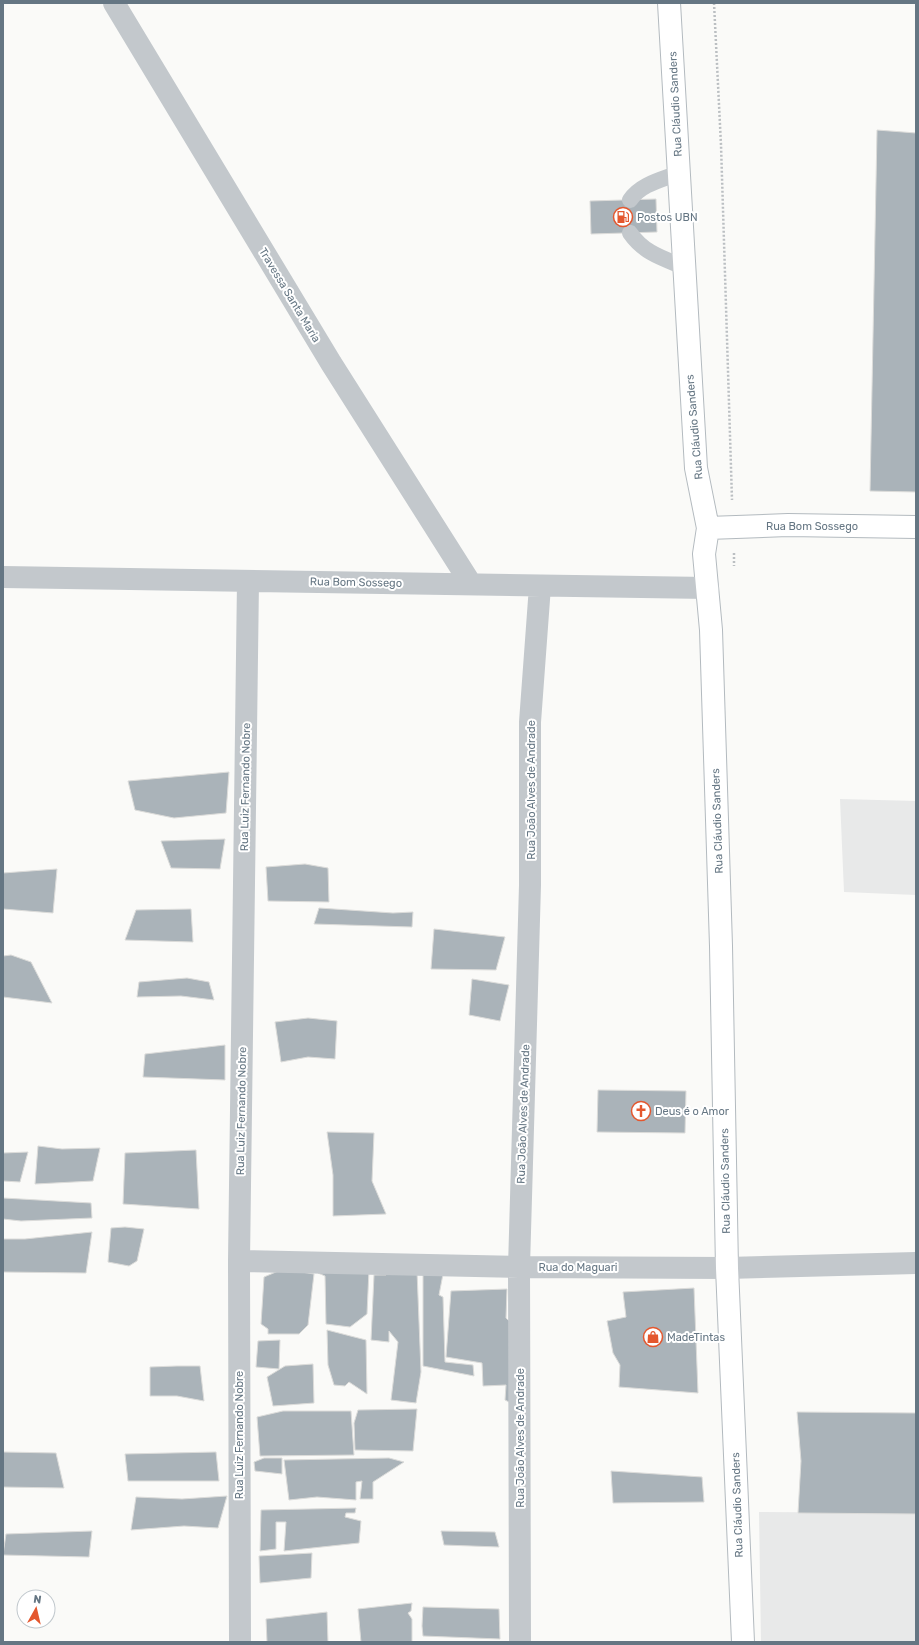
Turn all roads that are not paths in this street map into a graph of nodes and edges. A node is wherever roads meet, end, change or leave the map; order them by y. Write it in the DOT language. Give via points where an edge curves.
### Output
graph roads {
  1 [pos="114,3"];
  2 [pos="669,3"];
  3 [pos="679,173"];
  4 [pos="630,200"];
  5 [pos="630,233"];
  6 [pos="684,267"];
  7 [pos="916,527"];
  8 [pos="708,528"];
  9 [pos="3,577"];
  10 [pos="248,581"];
  11 [pos="471,584"];
  12 [pos="540,586"];
  13 [pos="708,588"];
  14 [pos="239,1261"];
  15 [pos="916,1263"];
  16 [pos="518,1267"];
  17 [pos="727,1268"];
  18 [pos="240,1642"];
  19 [pos="520,1642"];
  20 [pos="743,1642"];
  1 -- 11 [label="street, Travessa Santa Maria" via="331,363"];
  2 -- 3 [label="main road, Rua Cláudio Sanders"];
  3 -- 4 [label="lane" via="646,186"];
  3 -- 6 [label="main road, Rua Cláudio Sanders"];
  5 -- 6 [label="lane" via="639,246"];
  6 -- 8 [label="main road, Rua Cláudio Sanders" via="696,468"];
  7 -- 8 [label="main road, Rua Bom Sossego" via="788,525"];
  8 -- 13 [label="main road, Rua Cláudio Sanders" via="704,554"];
  9 -- 10 [label="street, Rua Bom Sossego"];
  10 -- 11 [label="street, Rua Bom Sossego"];
  10 -- 14 [label="street, Rua Luiz Fernando Nobre"];
  11 -- 12 [label="street, Rua Bom Sossego"];
  12 -- 13 [label="street, Rua Bom Sossego"];
  12 -- 16 [label="street, Rua João Alves de Andrade" via="530,722 530,885"];
  13 -- 17 [label="main road, Rua Cláudio Sanders" via="720,938"];
  14 -- 16 [label="street, Rua do Maguari"];
  14 -- 18 [label="street, Rua Luiz Fernando Nobre"];
  15 -- 17 [label="street, Rua do Maguari"];
  16 -- 17 [label="street, Rua do Maguari"];
  16 -- 19 [label="street, Rua João Alves de Andrade"];
  17 -- 20 [label="main road, Rua Cláudio Sanders"];
}
